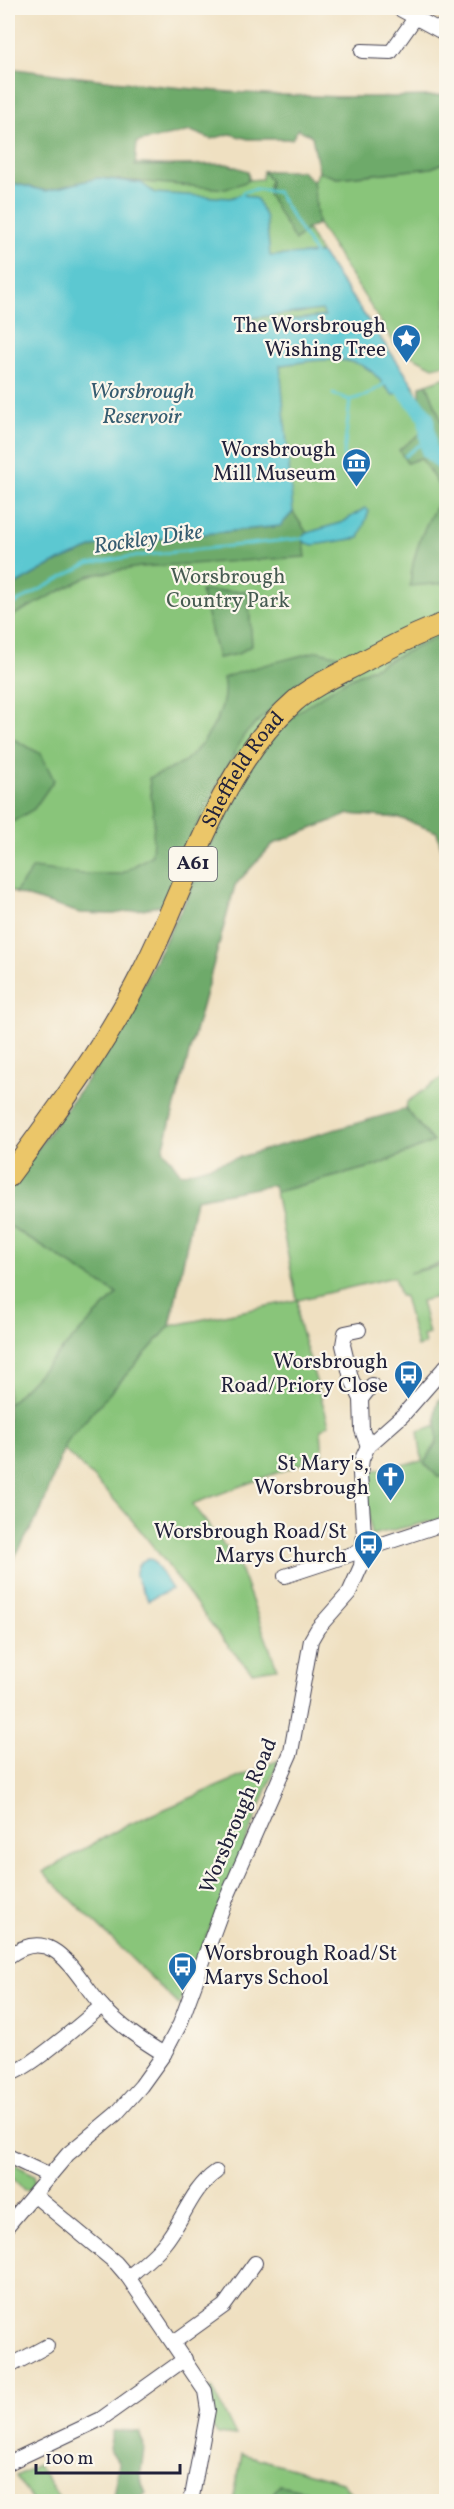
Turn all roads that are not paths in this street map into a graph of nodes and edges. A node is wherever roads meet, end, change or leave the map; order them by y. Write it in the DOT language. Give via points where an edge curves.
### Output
graph roads {
  1 [pos="398,8"];
  2 [pos="415,18"];
  3 [pos="447,34"];
  4 [pos="363,51"];
  5 [pos="447,623"];
  6 [pos="8,1177"];
  7 [pos="359,1330"];
  8 [pos="447,1366"];
  9 [pos="372,1385"];
  10 [pos="361,1399"];
  11 [pos="368,1446"];
  12 [pos="447,1523"];
  13 [pos="363,1551"];
  14 [pos="285,1576"];
  15 [pos="8,1958"];
  16 [pos="102,2006"];
  17 [pos="164,2054"];
  18 [pos="8,2074"];
  19 [pos="8,2156"];
  20 [pos="216,2172"];
  21 [pos="48,2175"];
  22 [pos="34,2195"];
  23 [pos="8,2225"];
  24 [pos="255,2263"];
  25 [pos="128,2277"];
  26 [pos="174,2342"];
  27 [pos="47,2346"];
  28 [pos="185,2359"];
  29 [pos="8,2367"];
  30 [pos="8,2463"];
  31 [pos="191,2502"];
  1 -- 2 [label="street"];
  2 -- 3 [label="street"];
  2 -- 4 [label="street" via="392,52"];
  5 -- 6 [label="highway, Sheffield Road / A61" via="349,669 296,700 271,724 228,787 142,973 98,1054"];
  7 -- 10 [label="street" via="345,1333 343,1345"];
  8 -- 11 [label="street" via="403,1415"];
  9 -- 10 [label="street"];
  10 -- 11 [label="street" via="362,1430"];
  11 -- 13 [label="street, Worsbrough Road" via="360,1474"];
  12 -- 13 [label="street"];
  13 -- 14 [label="street"];
  13 -- 17 [label="street, Worsbrough Road" via="349,1593 311,1640 291,1752 224,1904 180,2024"];
  15 -- 16 [label="street" via="27,1947 51,1948"];
  16 -- 17 [label="street" via="130,2033"];
  16 -- 18 [label="street" via="31,2062"];
  17 -- 21 [label="street, Worsbrough Road" via="116,2114"];
  19 -- 21 [label="street"];
  20 -- 25 [label="street" via="206,2179 185,2208 164,2244"];
  21 -- 22 [label="street, Worsbrough Road"];
  22 -- 23 [label="street, Worsbrough Road"];
  22 -- 25 [label="street"];
  24 -- 26 [label="street" via="224,2306"];
  25 -- 26 [label="street"];
  26 -- 28 [label="street"];
  27 -- 29 [label="street"];
  28 -- 30 [label="street" via="101,2419"];
  28 -- 31 [label="street" via="206,2391 208,2410"];
}
